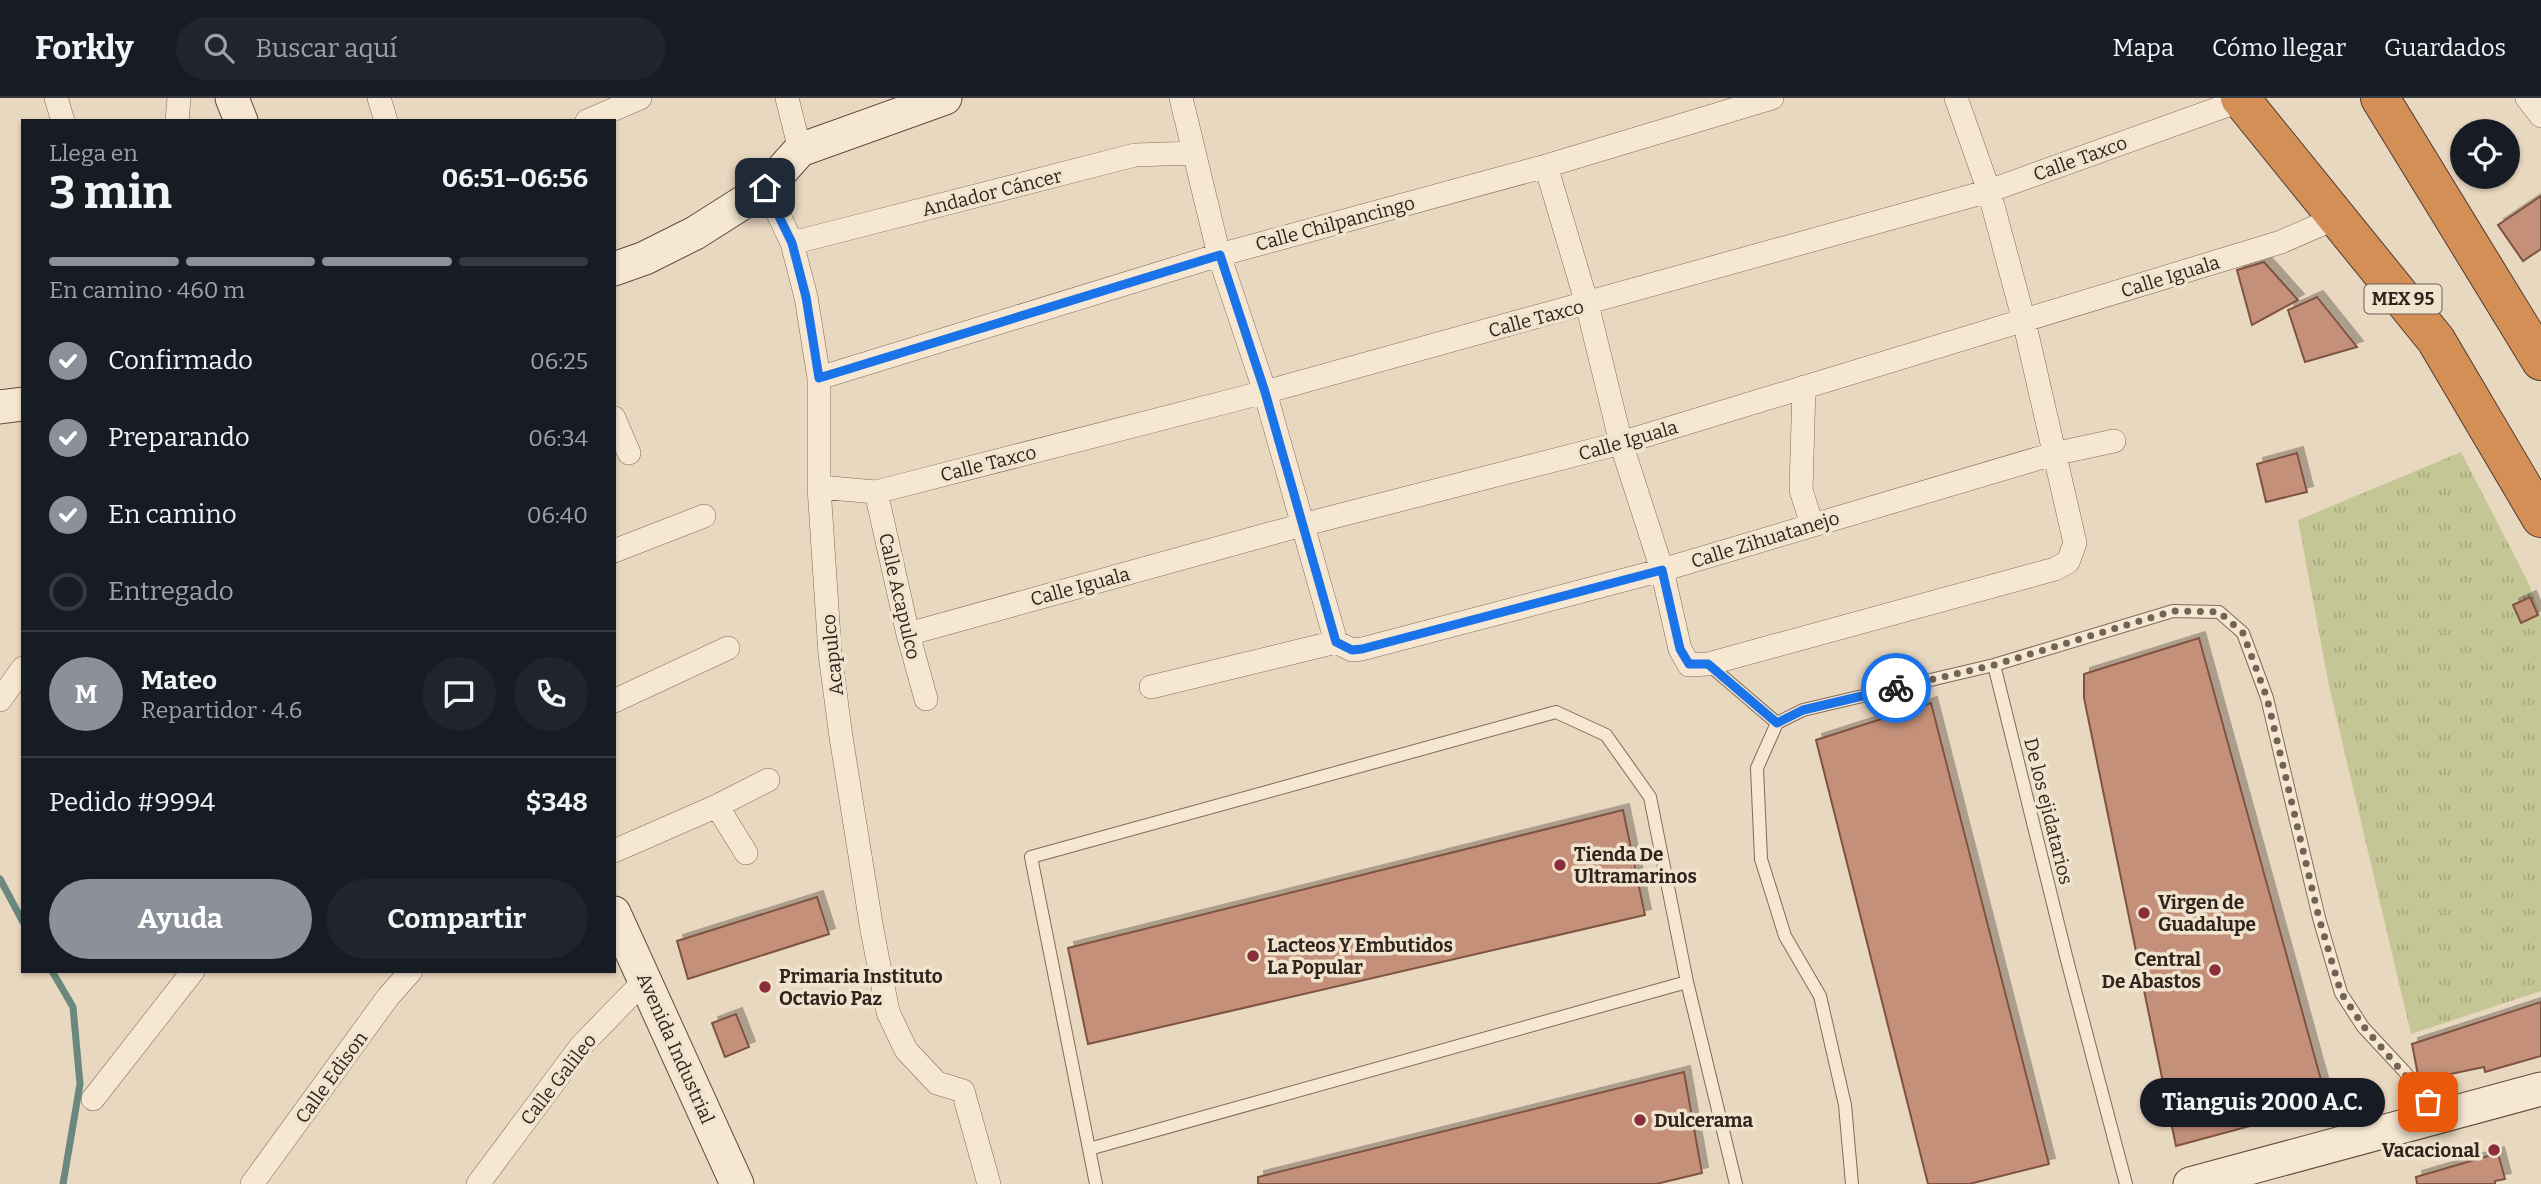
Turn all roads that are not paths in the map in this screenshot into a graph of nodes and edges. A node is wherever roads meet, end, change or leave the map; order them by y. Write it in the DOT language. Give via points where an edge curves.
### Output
graph roads {
  1 [pos="56,98"];
  2 [pos="178,98"];
  3 [pos="232,98"];
  4 [pos="379,98"];
  5 [pos="640,98"];
  6 [pos="787,98"];
  7 [pos="1181,98"];
  8 [pos="1772,98"];
  9 [pos="1956,98"];
  10 [pos="2380,98"];
  11 [pos="2527,98"];
  12 [pos="2241,99"];
  13 [pos="934,100"];
  14 [pos="2541,116"];
  15 [pos="62,119"];
  16 [pos="177,119"];
  17 [pos="240,119"];
  18 [pos="385,119"];
  19 [pos="592,119"];
  20 [pos="800,150"];
  21 [pos="1194,153"];
  22 [pos="1546,166"];
  23 [pos="765,188"];
  24 [pos="1989,191"];
  25 [pos="2338,217"];
  26 [pos="792,243"];
  27 [pos="1220,255"];
  28 [pos="616,268"];
  29 [pos="1587,304"];
  30 [pos="2024,321"];
  31 [pos="2541,361"];
  32 [pos="819,378"];
  33 [pos="1804,387"];
  34 [pos="1265,392"];
  35 [pos="616,423"];
  36 [pos="2114,441"];
  37 [pos="1621,443"];
  38 [pos="629,453"];
  39 [pos="2053,454"];
  40 [pos="819,487"];
  41 [pos="876,492"];
  42 [pos="704,516"];
  43 [pos="2541,518"];
  44 [pos="1302,525"];
  45 [pos="1812,525"];
  46 [pos="616,550"];
  47 [pos="1662,570"];
  48 [pos="908,634"];
  49 [pos="1336,642"];
  50 [pos="728,648"];
  51 [pos="1698,664"];
  52 [pos="1994,665"];
  53 [pos="21,671"];
  54 [pos="1151,687"];
  55 [pos="926,699"];
  56 [pos="0,700"];
  57 [pos="616,700"];
  58 [pos="1777,723"];
  59 [pos="768,780"];
  60 [pos="717,806"];
  61 [pos="616,850"];
  62 [pos="746,853"];
  63 [pos="616,917"];
  64 [pos="191,973"];
  65 [pos="409,973"];
  66 [pos="646,979"];
  67 [pos="1687,982"];
  68 [pos="2541,1089"];
  69 [pos="93,1099"];
  70 [pos="2440,1117"];
  71 [pos="1089,1149"];
  72 [pos="2268,1174"];
  73 [pos="253,1184"];
  74 [pos="478,1184"];
  75 [pos="737,1184"];
  76 [pos="989,1184"];
  77 [pos="1096,1184"];
  78 [pos="1736,1184"];
  79 [pos="1852,1184"];
  80 [pos="2126,1184"];
  81 [pos="2190,1184"];
  1 -- 15 [label="street"];
  2 -- 16 [label="street"];
  3 -- 17 [label="street"];
  4 -- 18 [label="street"];
  5 -- 19 [label="street"];
  6 -- 20 [label="street"];
  7 -- 21 [label="street"];
  8 -- 22 [label="street, Calle Chilpancingo"];
  9 -- 24 [label="street"];
  10 -- 31 [label="highway"];
  11 -- 14 [label="street"];
  12 -- 24 [label="street, Calle Taxco"];
  12 -- 25 [label="highway, MEX 95"];
  13 -- 20 [label="street"];
  20 -- 23 [label="street"];
  21 -- 26 [label="street, Andador Cáncer" via="1135,155"];
  21 -- 27 [label="street"];
  22 -- 27 [label="street, Calle Chilpancingo"];
  22 -- 29 [label="street"];
  23 -- 26 [label="street, Acapulco"];
  23 -- 28 [label="street" via="695,233"];
  24 -- 29 [label="street, Calle Taxco"];
  24 -- 30 [label="street"];
  25 -- 30 [label="street, Calle Iguala" via="2281,242"];
  25 -- 43 [label="highway, MEX 95" via="2436,341"];
  26 -- 32 [label="street, Acapulco"];
  27 -- 32 [label="street, Calle Chilpancingo"];
  27 -- 34 [label="street"];
  29 -- 34 [label="street, Calle Taxco"];
  29 -- 37 [label="street"];
  30 -- 33 [label="street, Calle Iguala"];
  30 -- 39 [label="street"];
  32 -- 40 [label="street, Acapulco"];
  33 -- 37 [label="street, Calle Iguala"];
  33 -- 45 [label="street" via="1801,490"];
  34 -- 41 [label="street, Calle Taxco"];
  34 -- 44 [label="street"];
  35 -- 38 [label="street"];
  36 -- 39 [label="street, Calle Zihuatanejo"];
  37 -- 44 [label="street, Calle Iguala"];
  37 -- 47 [label="street"];
  39 -- 45 [label="street, Calle Zihuatanejo"];
  39 -- 51 [label="street" via="2075,543 2068,562"];
  40 -- 41 [label="street, Calle Taxco"];
  40 -- 76 [label="street, Acapulco" via="830,654 888,1012 906,1050 937,1083 963,1091"];
  41 -- 48 [label="street, Calle Acapulco"];
  42 -- 46 [label="street"];
  44 -- 48 [label="street, Calle Iguala"];
  44 -- 49 [label="street"];
  45 -- 47 [label="street, Calle Zihuatanejo"];
  47 -- 49 [label="street, Calle Zihuatanejo" via="1362,649 1352,650"];
  47 -- 51 [label="street" via="1680,649"];
  48 -- 55 [label="street, Calle Acapulco"];
  49 -- 54 [label="street, Calle Zihuatanejo"];
  50 -- 57 [label="street"];
  51 -- 58 [label="lane"];
  52 -- 58 [label="lane" via="1803,710"];
  52 -- 70 [label="lane" via="2173,611 2219,612 2243,633 2267,698 2341,993"];
  52 -- 80 [label="lane, De los ejidatarios"];
  53 -- 56 [label="street"];
  58 -- 79 [label="lane" via="1757,768 1761,859 1785,936 1821,996 1845,1105"];
  59 -- 60 [label="street"];
  60 -- 61 [label="street"];
  60 -- 62 [label="street"];
  63 -- 66 [label="street, Avenida Industrial"];
  64 -- 69 [label="street"];
  65 -- 73 [label="street, Calle Edison"];
  66 -- 74 [label="street, Calle Galileo" via="581,1046"];
  66 -- 75 [label="street, Avenida Industrial"];
  67 -- 71 [label="lane"];
  67 -- 71 [label="lane" via="1650,797 1606,735 1556,712 1031,856"];
  67 -- 78 [label="lane"];
  68 -- 70 [label="street"];
  70 -- 72 [label="street"];
  71 -- 77 [label="lane"];
  72 -- 81 [label="street"];
}
